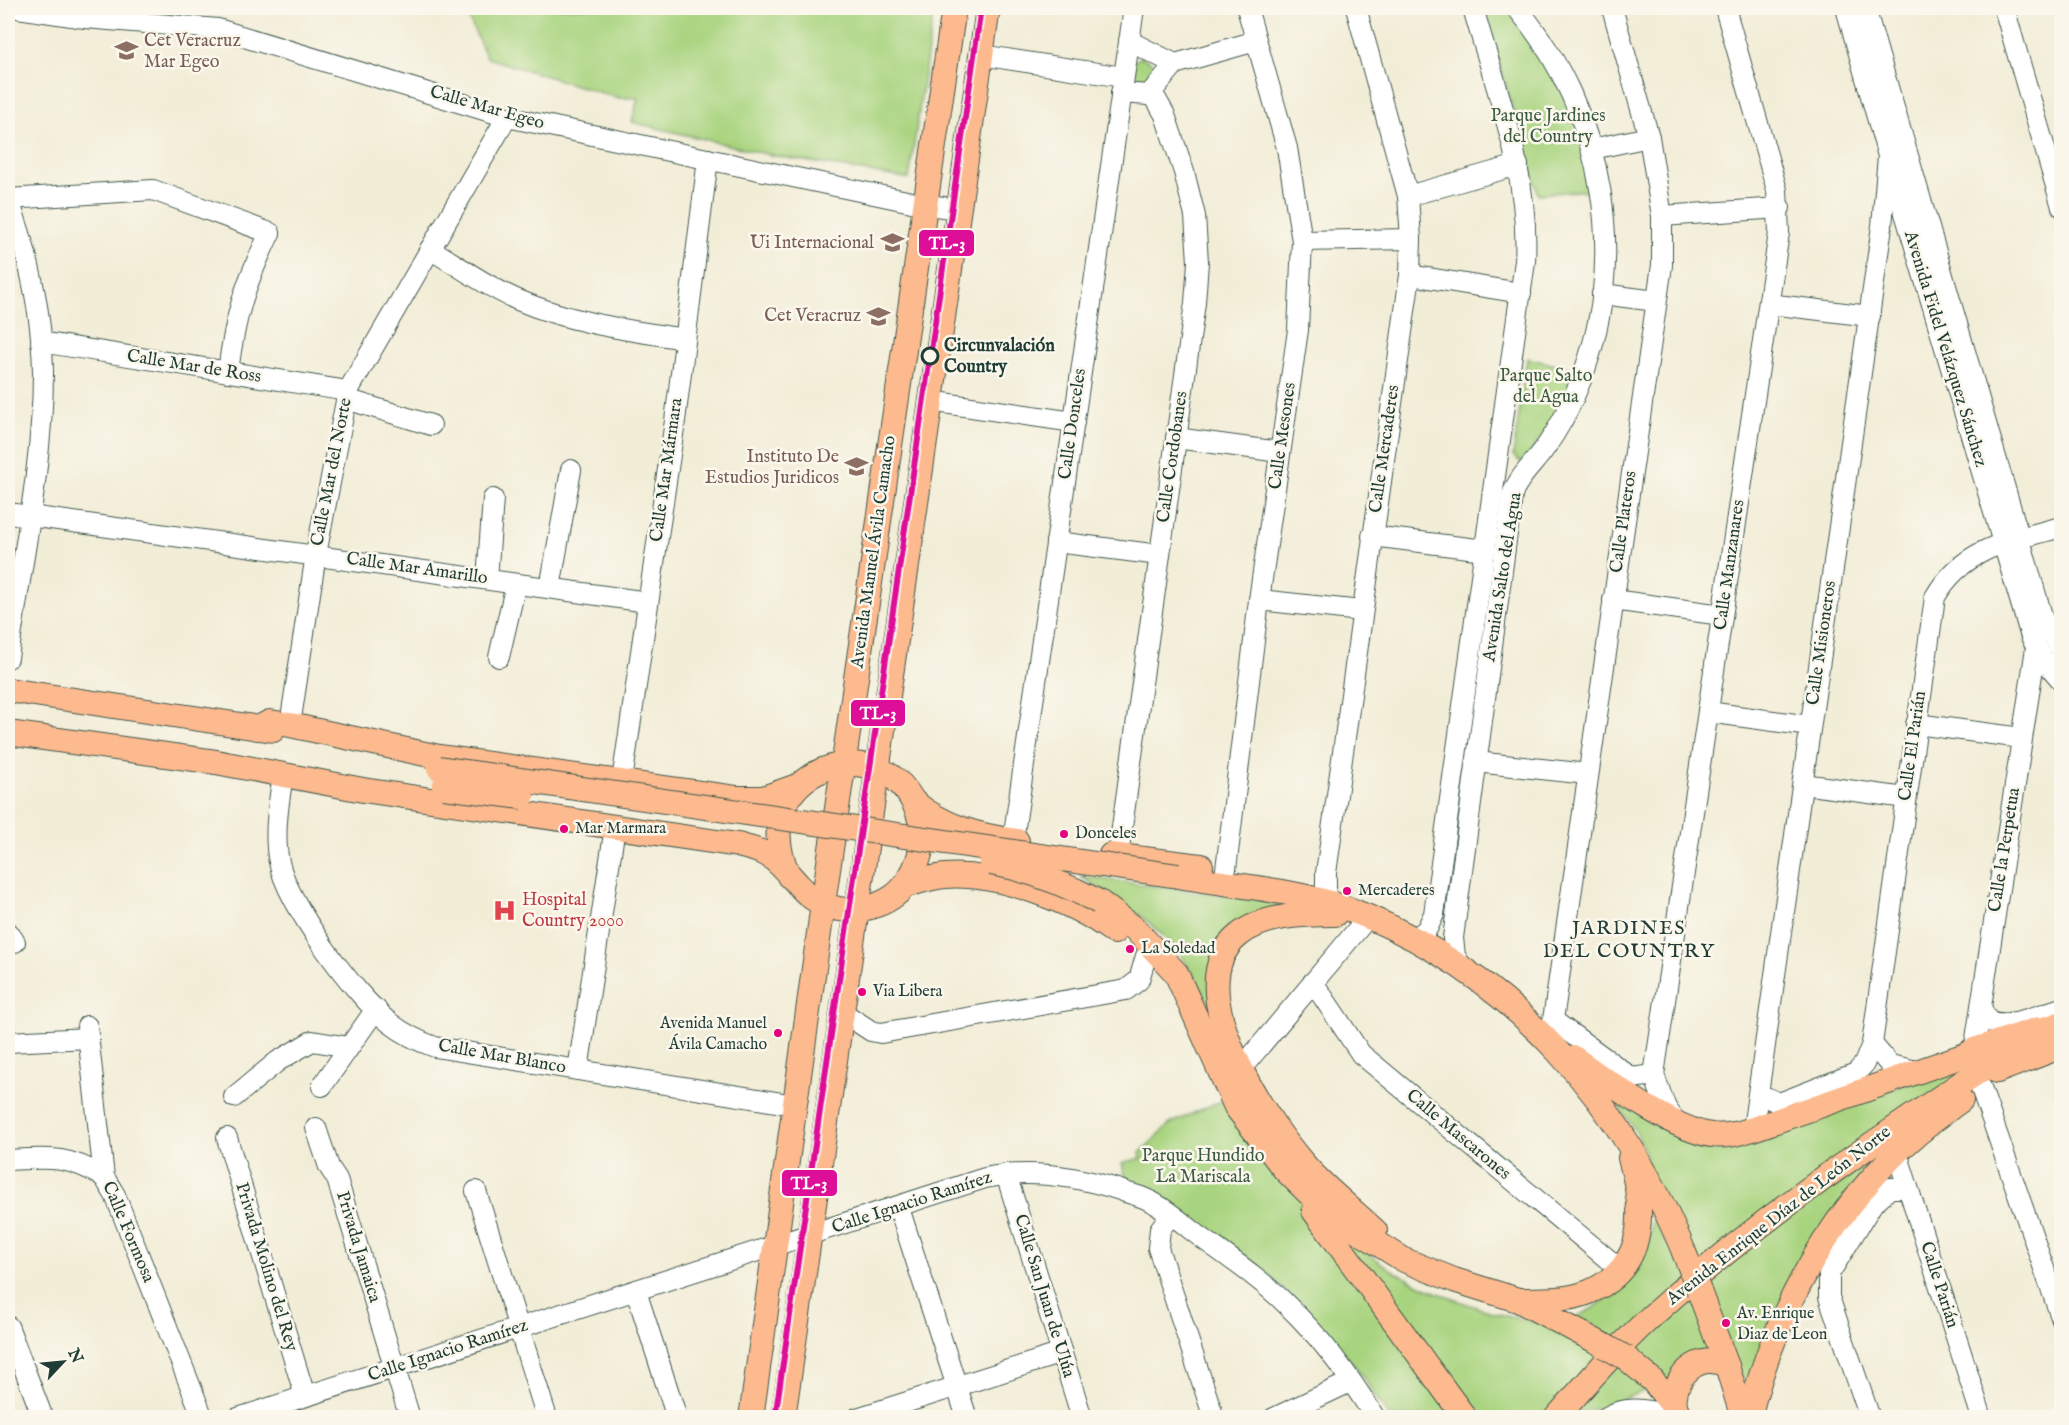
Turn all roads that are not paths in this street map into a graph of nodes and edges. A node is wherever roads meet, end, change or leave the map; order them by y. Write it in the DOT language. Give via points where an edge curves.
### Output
graph roads {
  1 [pos="18,8"];
  2 [pos="954,8"];
  3 [pos="988,8"];
  4 [pos="1134,8"];
  5 [pos="1247,8"];
  6 [pos="1356,8"];
  7 [pos="1517,8"];
  8 [pos="1612,8"];
  9 [pos="1725,8"];
  10 [pos="1846,8"];
  11 [pos="1865,8"];
  12 [pos="2004,8"];
  13 [pos="1474,11"];
  14 [pos="1129,41"];
  15 [pos="1256,41"];
  16 [pos="981,55"];
  17 [pos="1175,64"];
  18 [pos="1122,85"];
  19 [pos="1149,95"];
  20 [pos="507,117"];
  21 [pos="1649,137"];
  22 [pos="1592,149"];
  23 [pos="1888,156"];
  24 [pos="708,159"];
  25 [pos="1518,165"];
  26 [pos="1408,196"];
  27 [pos="8,199"];
  28 [pos="925,205"];
  29 [pos="2061,207"];
  30 [pos="1780,208"];
  31 [pos="958,209"];
  32 [pos="1662,216"];
  33 [pos="1411,239"];
  34 [pos="1302,241"];
  35 [pos="430,249"];
  36 [pos="1410,275"];
  37 [pos="1521,293"];
  38 [pos="1602,294"];
  39 [pos="1656,301"];
  40 [pos="1769,304"];
  41 [pos="1870,316"];
  42 [pos="684,339"];
  43 [pos="40,342"];
  44 [pos="228,372"];
  45 [pos="347,395"];
  46 [pos="930,402"];
  47 [pos="1074,422"];
  48 [pos="430,425"];
  49 [pos="1176,438"];
  50 [pos="1500,441"];
  51 [pos="1280,452"];
  52 [pos="1536,461"];
  53 [pos="571,470"];
  54 [pos="493,499"];
  55 [pos="8,513"];
  56 [pos="28,516"];
  57 [pos="2061,527"];
  58 [pos="1372,536"];
  59 [pos="2012,541"];
  60 [pos="1056,542"];
  61 [pos="1485,550"];
  62 [pos="316,554"];
  63 [pos="1160,555"];
  64 [pos="487,579"];
  65 [pos="516,584"];
  66 [pos="550,588"];
  67 [pos="1259,600"];
  68 [pos="1613,600"];
  69 [pos="648,602"];
  70 [pos="1361,611"];
  71 [pos="1722,615"];
  72 [pos="2036,648"];
  73 [pos="2061,652"];
  74 [pos="499,657"];
  75 [pos="8,658"];
  76 [pos="2061,681"];
  77 [pos="8,690"];
  78 [pos="1465,694"];
  79 [pos="1485,698"];
  80 [pos="1708,712"];
  81 [pos="290,724"];
  82 [pos="1916,724"];
  83 [pos="1810,726"];
  84 [pos="258,728"];
  85 [pos="8,733"];
  86 [pos="2022,738"];
  87 [pos="1476,762"];
  88 [pos="843,764"];
  89 [pos="876,769"];
  90 [pos="283,774"];
  91 [pos="1588,774"];
  92 [pos="442,778"];
  93 [pos="320,780"];
  94 [pos="622,781"];
  95 [pos="1803,784"];
  96 [pos="797,786"];
  97 [pos="713,795"];
  98 [pos="1906,798"];
  99 [pos="914,802"];
  100 [pos="615,827"];
  101 [pos="954,827"];
  102 [pos="708,840"];
  103 [pos="1013,840"];
  104 [pos="1118,856"];
  105 [pos="1226,869"];
  106 [pos="789,876"];
  107 [pos="943,876"];
  108 [pos="904,886"];
  109 [pos="1333,901"];
  110 [pos="823,904"];
  111 [pos="856,910"];
  112 [pos="1368,917"];
  113 [pos="1416,938"];
  114 [pos="1146,956"];
  115 [pos="1463,968"];
  116 [pos="1313,982"];
  117 [pos="1981,1007"];
  118 [pos="2061,1008"];
  119 [pos="376,1009"];
  120 [pos="842,1012"];
  121 [pos="1194,1015"];
  122 [pos="1552,1031"];
  123 [pos="2054,1034"];
  124 [pos="8,1042"];
  125 [pos="1872,1044"];
  126 [pos="349,1047"];
  127 [pos="1974,1052"];
  128 [pos="578,1070"];
  129 [pos="1240,1070"];
  130 [pos="1917,1071"];
  131 [pos="1654,1075"];
  132 [pos="1972,1083"];
  133 [pos="1628,1085"];
  134 [pos="322,1086"];
  135 [pos="1759,1094"];
  136 [pos="234,1097"];
  137 [pos="795,1105"];
  138 [pos="1677,1123"];
  139 [pos="316,1128"];
  140 [pos="1753,1129"];
  141 [pos="227,1138"];
  142 [pos="1624,1138"];
  143 [pos="1897,1153"];
  144 [pos="8,1160"];
  145 [pos="1006,1174"];
  146 [pos="104,1177"];
  147 [pos="1297,1183"];
  148 [pos="1907,1188"];
  149 [pos="476,1191"];
  150 [pos="899,1208"];
  151 [pos="1171,1215"];
  152 [pos="809,1236"];
  153 [pos="775,1247"];
  154 [pos="1404,1260"];
  155 [pos="1621,1270"];
  156 [pos="636,1291"];
  157 [pos="1794,1292"];
  158 [pos="1829,1297"];
  159 [pos="1518,1300"];
  160 [pos="2061,1320"];
  161 [pos="8,1326"];
  162 [pos="519,1328"];
  163 [pos="1062,1353"];
  164 [pos="1727,1366"];
  165 [pos="395,1368"];
  166 [pos="1350,1382"];
  167 [pos="957,1386"];
  168 [pos="305,1396"];
  169 [pos="1679,1414"];
  170 [pos="1465,1416"];
  171 [pos="43,1418"];
  172 [pos="203,1418"];
  173 [pos="238,1418"];
  174 [pos="410,1418"];
  175 [pos="547,1418"];
  176 [pos="676,1418"];
  177 [pos="751,1418"];
  178 [pos="783,1418"];
  179 [pos="857,1418"];
  180 [pos="967,1418"];
  181 [pos="1082,1418"];
  182 [pos="1214,1418"];
  183 [pos="1274,1418"];
  184 [pos="1375,1418"];
  185 [pos="1556,1418"];
  186 [pos="1605,1418"];
  187 [pos="1743,1418"];
  188 [pos="1749,1418"];
  189 [pos="1870,1418"];
  190 [pos="1982,1418"];
  1 -- 20 [label="street, Calle Mar Egeo" via="218,29"];
  2 -- 28 [label="main road, Avenida Manuel Ávila Camacho"];
  3 -- 16 [label="main road, Avenida Manuel Ávila Camacho"];
  4 -- 14 [label="street, Calle Donceles"];
  5 -- 15 [label="street, Calle Mesones"];
  6 -- 26 [label="street, Calle Mercaderes"];
  7 -- 22 [label="street, Avenida Salto del Agua" via="1560,68 1574,95"];
  8 -- 21 [label="street, Calle Plateros"];
  9 -- 30 [label="street, Calle Manzanares"];
  10 -- 23 [label="street, Avenida Fidel Velázquez Sánchez"];
  11 -- 59 [label="street, Avenida Fidel Velázquez Sánchez"];
  12 -- 29 [label="street"];
  13 -- 25 [label="street, Avenida Salto del Agua"];
  14 -- 17 [label="street"];
  14 -- 18 [label="street, Calle Donceles"];
  15 -- 17 [label="street"];
  15 -- 34 [label="street, Calle Mesones" via="1287,148"];
  16 -- 18 [label="street"];
  16 -- 31 [label="main road, Avenida Manuel Ávila Camacho"];
  17 -- 19 [label="street"];
  18 -- 19 [label="street"];
  18 -- 47 [label="street, Calle Donceles"];
  19 -- 49 [label="street, Calle Cordobanes" via="1165,115 1195,216 1195,303"];
  20 -- 24 [label="street, Calle Mar Egeo"];
  20 -- 35 [label="street, Calle Mar del Norte"];
  21 -- 22 [label="street"];
  21 -- 32 [label="street, Calle Plateros"];
  22 -- 38 [label="street, Avenida Salto del Agua" via="1605,228"];
  23 -- 41 [label="street, Calle Misioneros"];
  23 -- 59 [label="street, Avenida Fidel Velázquez Sánchez"];
  24 -- 28 [label="street, Calle Mar Egeo"];
  24 -- 42 [label="street, Calle Mar Mármara"];
  25 -- 26 [label="street"];
  25 -- 37 [label="street, Avenida Salto del Agua" via="1527,228"];
  26 -- 33 [label="street, Calle Mercaderes"];
  27 -- 43 [label="street" via="29,270"];
  27 -- 44 [label="street" via="153,190 270,233 245,285 233,328"];
  28 -- 31 [label="street, Calle Mar Egeo"];
  28 -- 88 [label="main road, Avenida Manuel Ávila Camacho"];
  30 -- 32 [label="street"];
  30 -- 40 [label="street, Calle Manzanares"];
  31 -- 46 [label="main road, Avenida Manuel Ávila Camacho"];
  32 -- 39 [label="street, Calle Plateros" via="1662,265"];
  33 -- 34 [label="street"];
  33 -- 36 [label="street, Calle Mercaderes"];
  34 -- 51 [label="street, Calle Mesones" via="1298,330"];
  35 -- 42 [label="street" via="510,295 546,310 588,323"];
  35 -- 45 [label="street, Calle Mar del Norte"];
  36 -- 37 [label="street"];
  36 -- 58 [label="street, Calle Mercaderes"];
  37 -- 50 [label="street, Avenida Salto del Agua"];
  38 -- 39 [label="street"];
  38 -- 52 [label="street, Avenida Salto del Agua" via="1576,393"];
  39 -- 68 [label="street, Calle Plateros"];
  40 -- 41 [label="street"];
  40 -- 71 [label="street, Calle Manzanares"];
  41 -- 83 [label="street, Calle Misioneros"];
  42 -- 69 [label="street, Calle Mar Mármara"];
  43 -- 44 [label="street, Calle Mar de Ross"];
  43 -- 56 [label="street" via="42,408"];
  44 -- 45 [label="street, Calle Mar de Ross"];
  45 -- 48 [label="street, Calle Mar de Ross"];
  45 -- 62 [label="street, Calle Mar del Norte"];
  46 -- 47 [label="street"];
  46 -- 89 [label="main road, Avenida Manuel Ávila Camacho"];
  47 -- 60 [label="street, Calle Donceles"];
  49 -- 51 [label="street"];
  49 -- 63 [label="street, Calle Cordobanes"];
  50 -- 52 [label="street" via="1509,462 1525,466"];
  50 -- 61 [label="street, Avenida Salto del Agua"];
  51 -- 67 [label="street, Calle Mesones"];
  52 -- 79 [label="street, Avenida Salto del Agua" via="1514,487 1512,496"];
  53 -- 66 [label="street"];
  54 -- 64 [label="street"];
  55 -- 56 [label="street, Calle Mar Amarillo"];
  56 -- 62 [label="street, Calle Mar Amarillo"];
  56 -- 75 [label="street"];
  57 -- 59 [label="street, Calle El Parián"];
  58 -- 61 [label="street"];
  58 -- 70 [label="street, Calle Mercaderes"];
  59 -- 72 [label="street, Avenida Fidel Velázquez Sánchez"];
  59 -- 73 [label="street, Avenida Fidel Velázquez Sánchez" via="2043,620"];
  59 -- 82 [label="street, Calle El Parián" via="1962,562 1935,597"];
  60 -- 63 [label="street"];
  60 -- 103 [label="street, Calle Donceles"];
  61 -- 78 [label="street, Avenida Salto del Agua"];
  62 -- 64 [label="street, Calle Mar Amarillo"];
  62 -- 81 [label="street, Calle Mar del Norte"];
  63 -- 104 [label="street, Calle Cordobanes"];
  64 -- 65 [label="street, Calle Mar Amarillo"];
  65 -- 66 [label="street, Calle Mar Amarillo"];
  65 -- 74 [label="street"];
  66 -- 69 [label="street, Calle Mar Amarillo"];
  67 -- 70 [label="street"];
  67 -- 105 [label="street, Calle Mesones"];
  68 -- 71 [label="street"];
  68 -- 91 [label="street, Calle Plateros"];
  69 -- 94 [label="street, Calle Mar Mármara"];
  70 -- 109 [label="street, Calle Mercaderes" via="1326,873"];
  71 -- 80 [label="street, Calle Manzanares"];
  72 -- 76 [label="street, Avenida Fidel Velázquez Sánchez"];
  72 -- 86 [label="street, Calle la Perpetua"];
  77 -- 84 [label="main road"];
  78 -- 79 [label="street"];
  78 -- 113 [label="street, Avenida Salto del Agua" via="1434,914 1427,929"];
  79 -- 87 [label="street, Avenida Salto del Agua"];
  80 -- 83 [label="street"];
  80 -- 131 [label="street, Calle Manzanares"];
  81 -- 84 [label="main road" via="270,722"];
  81 -- 94 [label="main road" via="439,757"];
  82 -- 86 [label="street"];
  82 -- 98 [label="street, Calle El Parián"];
  83 -- 95 [label="street, Calle Misioneros"];
  84 -- 92 [label="main road" via="367,747"];
  85 -- 90 [label="main road"];
  86 -- 117 [label="street, Calle la Perpetua"];
  87 -- 91 [label="street"];
  87 -- 115 [label="street, Avenida Salto del Agua" via="1453,938 1455,956"];
  88 -- 89 [label="main road"];
  88 -- 96 [label="main road" via="811,775"];
  88 -- 110 [label="main road, Avenida Manuel Ávila Camacho"];
  89 -- 99 [label="main road" via="904,788"];
  89 -- 111 [label="main road, Avenida Manuel Ávila Camacho"];
  90 -- 93 [label="main road"];
  90 -- 119 [label="street, Calle Mar Blanco" via="277,820 279,862 297,906 340,970"];
  91 -- 122 [label="street, Calle Plateros"];
  92 -- 93 [label="main road"];
  92 -- 109 [label="main road, bridge" via="1178,876"];
  92 -- 121 [label="main road, bridge" via="957,857 1041,875 1071,886 1134,928 1176,973"];
  93 -- 100 [label="main road" via="363,790"];
  94 -- 97 [label="main road"];
  95 -- 98 [label="street"];
  95 -- 135 [label="street, Calle Misioneros"];
  96 -- 97 [label="main road" via="763,798"];
  96 -- 106 [label="main road" via="786,802 778,830 781,858"];
  97 -- 102 [label="main road" via="729,804 734,822 725,836"];
  98 -- 125 [label="street, Calle El Parián"];
  99 -- 101 [label="main road"];
  99 -- 108 [label="main road" via="922,824 922,846 916,867"];
  100 -- 102 [label="main road"];
  100 -- 128 [label="street"];
  101 -- 103 [label="main road"];
  101 -- 107 [label="main road" via="934,850 935,864"];
  102 -- 106 [label="main road" via="767,854"];
  103 -- 104 [label="main road"];
  104 -- 105 [label="main road"];
  105 -- 109 [label="main road"];
  106 -- 110 [label="main road" via="804,893"];
  107 -- 108 [label="main road"];
  107 -- 114 [label="main road" via="994,882 1054,898 1096,918"];
  108 -- 111 [label="main road" via="891,898"];
  109 -- 112 [label="main road"];
  110 -- 111 [label="main road"];
  110 -- 137 [label="main road, Avenida Manuel Ávila Camacho"];
  111 -- 120 [label="main road, Avenida Manuel Ávila Camacho"];
  112 -- 113 [label="main road"];
  112 -- 116 [label="street"];
  112 -- 129 [label="main road" via="1323,914 1269,921 1246,930 1232,942 1221,964 1218,993 1224,1032"];
  113 -- 115 [label="main road"];
  114 -- 120 [label="street" via="1139,980 1126,990 877,1034"];
  114 -- 121 [label="main road"];
  115 -- 122 [label="main road"];
  116 -- 129 [label="street"];
  116 -- 155 [label="street, Calle Mascarones" via="1361,1054"];
  117 -- 118 [label="street" via="1995,1024"];
  117 -- 127 [label="street, Calle la Perpetua"];
  119 -- 126 [label="street"];
  119 -- 128 [label="street, Calle Mar Blanco" via="409,1037 435,1047"];
  120 -- 152 [label="main road, Avenida Manuel Ávila Camacho"];
  121 -- 147 [label="main road" via="1236,1107"];
  122 -- 133 [label="main road"];
  122 -- 142 [label="main road"];
  123 -- 127 [label="highway"];
  123 -- 132 [label="main road"];
  123 -- 132 [label="main road" via="2004,1068"];
  124 -- 146 [label="street, Calle Formosa" via="88,1032"];
  125 -- 130 [label="street" via="1890,1065"];
  125 -- 135 [label="street" via="1864,1064 1847,1078 1779,1103"];
  126 -- 134 [label="street"];
  126 -- 136 [label="street" via="312,1041 278,1061"];
  127 -- 130 [label="main road"];
  128 -- 137 [label="street, Calle Mar Blanco"];
  129 -- 154 [label="main road" via="1303,1164"];
  130 -- 140 [label="main road"];
  131 -- 133 [label="street"];
  131 -- 138 [label="street, Calle Manzanares" via="1666,1108"];
  132 -- 143 [label="main road"];
  132 -- 160 [label="street"];
  132 -- 185 [label="main road, Avenida Enrique Díaz de León Norte" via="1884,1133 1735,1245 1662,1307"];
  133 -- 138 [label="main road"];
  135 -- 140 [label="street, Calle Misioneros"];
  137 -- 153 [label="main road, Avenida Manuel Ávila Camacho"];
  138 -- 140 [label="main road" via="1709,1135"];
  139 -- 165 [label="street, Privada Jamaica" via="337,1179"];
  141 -- 168 [label="street, Privada Molino del Rey"];
  142 -- 155 [label="main road" via="1641,1217 1633,1251"];
  142 -- 164 [label="main road" via="1652,1181 1674,1226"];
  143 -- 148 [label="street, Calle Parián"];
  143 -- 157 [label="main road" via="1846,1211"];
  144 -- 146 [label="street" via="73,1161"];
  145 -- 150 [label="street, Calle Ignacio Ramírez"];
  145 -- 151 [label="street, Calle Ignacio Ramírez" via="1065,1176 1150,1200"];
  145 -- 163 [label="street, Calle San Juan de Ulúa"];
  146 -- 172 [label="street, Calle Formosa" via="115,1195"];
  147 -- 154 [label="main road" via="1328,1212"];
  147 -- 170 [label="main road" via="1332,1237"];
  148 -- 158 [label="street" via="1890,1188 1873,1203 1833,1265"];
  148 -- 190 [label="street, Calle Parián"];
  149 -- 162 [label="street"];
  150 -- 152 [label="street, Calle Ignacio Ramírez"];
  150 -- 167 [label="street"];
  151 -- 166 [label="street, Calle Ignacio Ramírez" via="1288,1306"];
  151 -- 182 [label="street" via="1160,1229 1158,1248"];
  152 -- 153 [label="street, Calle Ignacio Ramírez"];
  152 -- 178 [label="main road, Avenida Manuel Ávila Camacho"];
  153 -- 156 [label="street, Calle Ignacio Ramírez"];
  153 -- 177 [label="main road, Avenida Manuel Ávila Camacho"];
  154 -- 159 [label="main road"];
  155 -- 159 [label="main road" via="1588,1292 1566,1298"];
  156 -- 162 [label="street, Calle Ignacio Ramírez"];
  156 -- 176 [label="street"];
  157 -- 158 [label="street" via="1810,1286"];
  157 -- 188 [label="main road" via="1766,1361"];
  158 -- 189 [label="street"];
  159 -- 169 [label="main road" via="1616,1352 1652,1380"];
  161 -- 171 [label="street"];
  162 -- 165 [label="street, Calle Ignacio Ramírez"];
  162 -- 175 [label="street"];
  163 -- 167 [label="street"];
  163 -- 181 [label="street, Calle San Juan de Ulúa"];
  164 -- 169 [label="main road" via="1712,1361 1689,1369 1676,1386"];
  164 -- 187 [label="main road"];
  165 -- 168 [label="street, Calle Ignacio Ramírez"];
  165 -- 174 [label="street, Privada Jamaica"];
  166 -- 183 [label="street"];
  166 -- 184 [label="street, Calle Ignacio Ramírez"];
  167 -- 179 [label="street"];
  167 -- 180 [label="street"];
  168 -- 173 [label="street, Calle Ignacio Ramírez"];
  169 -- 186 [label="street" via="1633,1408"];
}
